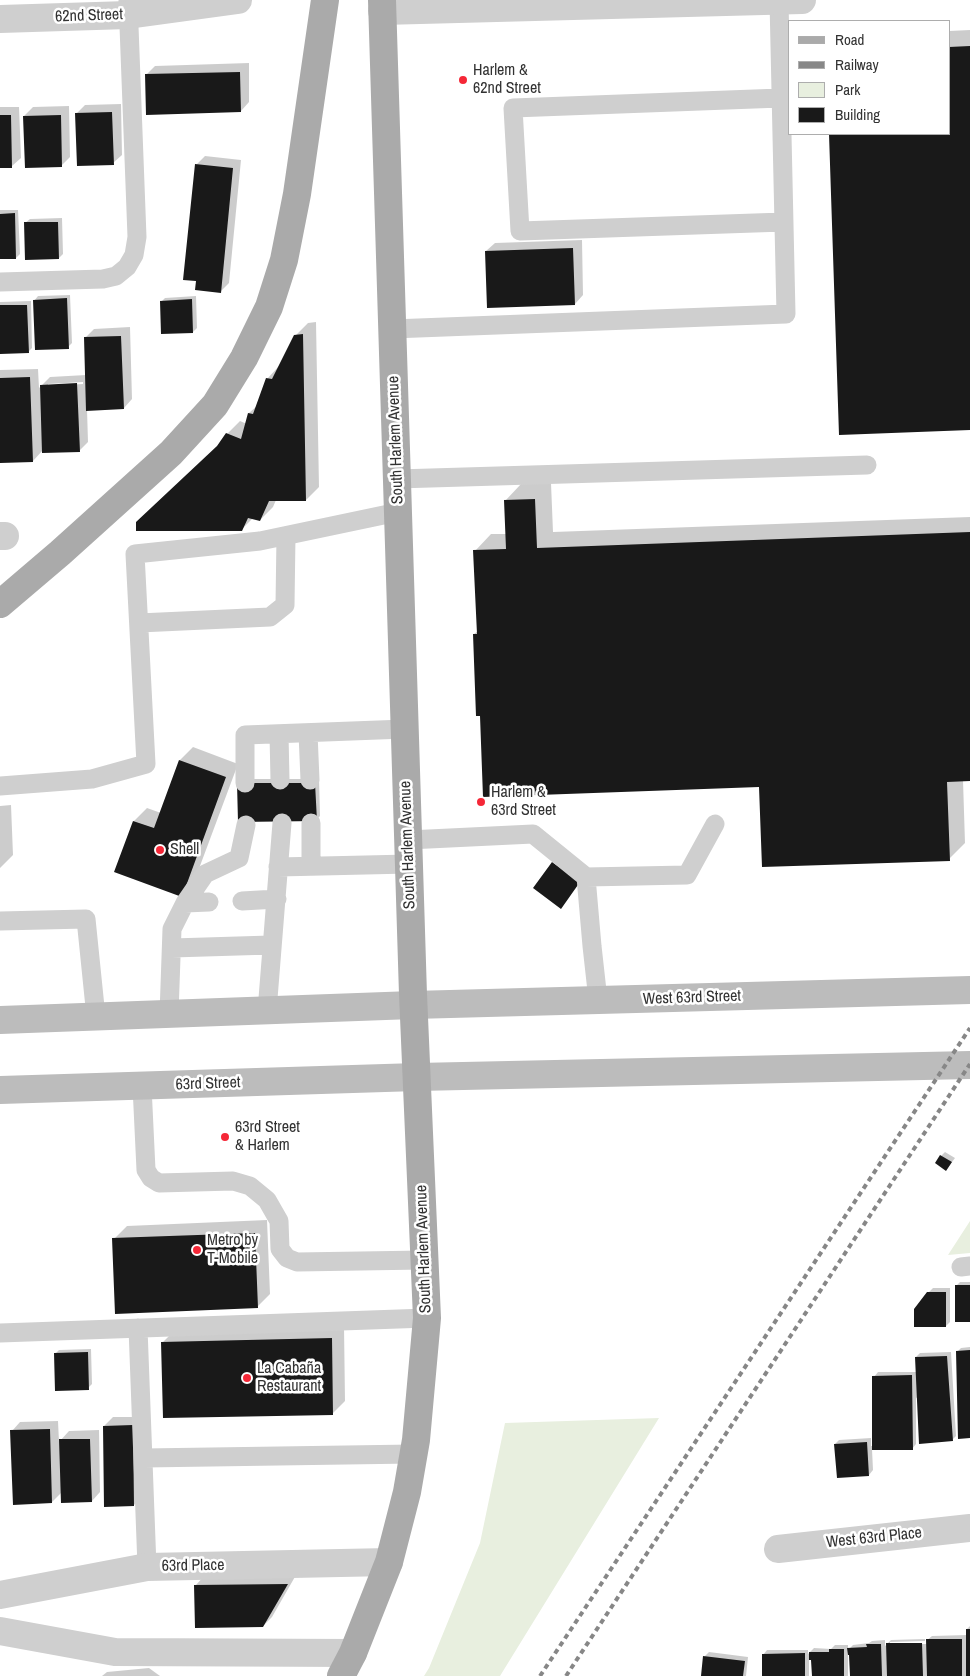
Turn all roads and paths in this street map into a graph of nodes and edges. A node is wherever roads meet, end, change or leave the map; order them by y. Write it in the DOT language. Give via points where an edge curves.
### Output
graph roads {
  1 [pos="238,0"];
  2 [pos="325,0"];
  3 [pos="802,0"];
  4 [pos="779,1"];
  5 [pos="382,5"];
  6 [pos="128,8"];
  7 [pos="0,19"];
  8 [pos="782,98"];
  9 [pos="784,222"];
  10 [pos="0,282"];
  11 [pos="392,329"];
  12 [pos="867,465"];
  13 [pos="397,479"];
  14 [pos="398,512"];
  15 [pos="286,536"];
  16 [pos="0,604"];
  17 [pos="139,623"];
  18 [pos="404,729"];
  19 [pos="308,733"];
  20 [pos="279,734"];
  21 [pos="280,780"];
  22 [pos="310,780"];
  23 [pos="245,783"];
  24 [pos="0,786"];
  25 [pos="282,823"];
  26 [pos="311,823"];
  27 [pos="715,824"];
  28 [pos="246,825"];
  29 [pos="409,852"];
  30 [pos="311,866"];
  31 [pos="278,867"];
  32 [pos="586,878"];
  33 [pos="277,899"];
  34 [pos="242,901"];
  35 [pos="209,902"];
  36 [pos="185,903"];
  37 [pos="0,921"];
  38 [pos="271,945"];
  39 [pos="172,948"];
  40 [pos="970,990"];
  41 [pos="598,1000"];
  42 [pos="413,1005"];
  43 [pos="267,1011"];
  44 [pos="169,1014"];
  45 [pos="96,1017"];
  46 [pos="0,1020"];
  47 [pos="970,1065"];
  48 [pos="417,1077"];
  49 [pos="142,1086"];
  50 [pos="0,1090"];
  51 [pos="424,1260"];
  52 [pos="426,1318"];
  53 [pos="138,1328"];
  54 [pos="0,1333"];
  55 [pos="413,1454"];
  56 [pos="144,1458"];
  57 [pos="970,1528"];
  58 [pos="778,1548"];
  59 [pos="389,1562"];
  60 [pos="148,1567"];
  61 [pos="0,1595"];
  62 [pos="0,1631"];
  63 [pos="347,1665"];
  1 -- 6 [label="street, 62nd Street"];
  2 -- 16 [label="main road" via="297,194 284,260 269,307 244,358 215,406 171,453"];
  3 -- 4 [label="street"];
  4 -- 5 [label="street"];
  4 -- 8 [label="lane"];
  5 -- 11 [label="main road, South Harlem Avenue"];
  6 -- 7 [label="street, 62nd Street"];
  6 -- 10 [label="lane" via="137,238 134,255 116,276 103,279"];
  8 -- 9 [label="lane"];
  8 -- 9 [label="lane" via="514,108 520,231"];
  9 -- 11 [label="lane" via="786,314"];
  11 -- 13 [label="main road, South Harlem Avenue"];
  12 -- 13 [label="lane"];
  13 -- 14 [label="main road, South Harlem Avenue"];
  14 -- 15 [label="lane"];
  14 -- 18 [label="main road, South Harlem Avenue"];
  15 -- 17 [label="lane" via="285,605 270,617"];
  15 -- 17 [label="lane" via="135,554"];
  17 -- 24 [label="lane" via="146,764 92,779"];
  18 -- 19 [label="lane"];
  18 -- 29 [label="main road, South Harlem Avenue"];
  19 -- 20 [label="lane"];
  19 -- 22 [label="lane"];
  20 -- 21 [label="lane"];
  20 -- 23 [label="lane" via="245,735"];
  25 -- 31 [label="lane"];
  26 -- 30 [label="lane"];
  27 -- 32 [label="lane" via="687,875"];
  28 -- 36 [label="lane" via="239,858 205,874"];
  29 -- 30 [label="lane"];
  29 -- 32 [label="lane" via="533,834"];
  29 -- 42 [label="main road, South Harlem Avenue"];
  30 -- 31 [label="lane"];
  31 -- 33 [label="lane"];
  32 -- 41 [label="lane"];
  33 -- 34 [label="lane"];
  33 -- 38 [label="lane"];
  35 -- 36 [label="lane"];
  36 -- 39 [label="lane" via="172,929"];
  37 -- 45 [label="lane" via="86,919"];
  38 -- 39 [label="lane"];
  38 -- 43 [label="lane"];
  39 -- 44 [label="lane"];
  40 -- 41 [label="main road, West 63rd Street"];
  41 -- 42 [label="main road, West 63rd Street"];
  42 -- 43 [label="main road"];
  42 -- 48 [label="main road, South Harlem Avenue"];
  43 -- 44 [label="main road"];
  44 -- 45 [label="main road"];
  45 -- 46 [label="main road"];
  47 -- 48 [label="main road"];
  48 -- 49 [label="main road, 63rd Street"];
  48 -- 51 [label="main road, South Harlem Avenue"];
  49 -- 50 [label="main road, 63rd Street"];
  49 -- 51 [label="lane" via="146,1170 159,1183 233,1181 250,1186 266,1200 279,1221 280,1248 287,1258 297,1262"];
  51 -- 52 [label="main road, South Harlem Avenue"];
  52 -- 53 [label="lane"];
  52 -- 55 [label="main road, South Harlem Avenue"];
  53 -- 54 [label="lane"];
  53 -- 56 [label="lane"];
  55 -- 56 [label="lane"];
  55 -- 59 [label="main road, South Harlem Avenue"];
  56 -- 60 [label="lane"];
  57 -- 58 [label="street, West 63rd Place"];
  59 -- 60 [label="street, 63rd Place"];
  59 -- 63 [label="main road, South Harlem Avenue"];
  60 -- 61 [label="street, 63rd Place"];
  62 -- 63 [label="street" via="115,1652"];
}
